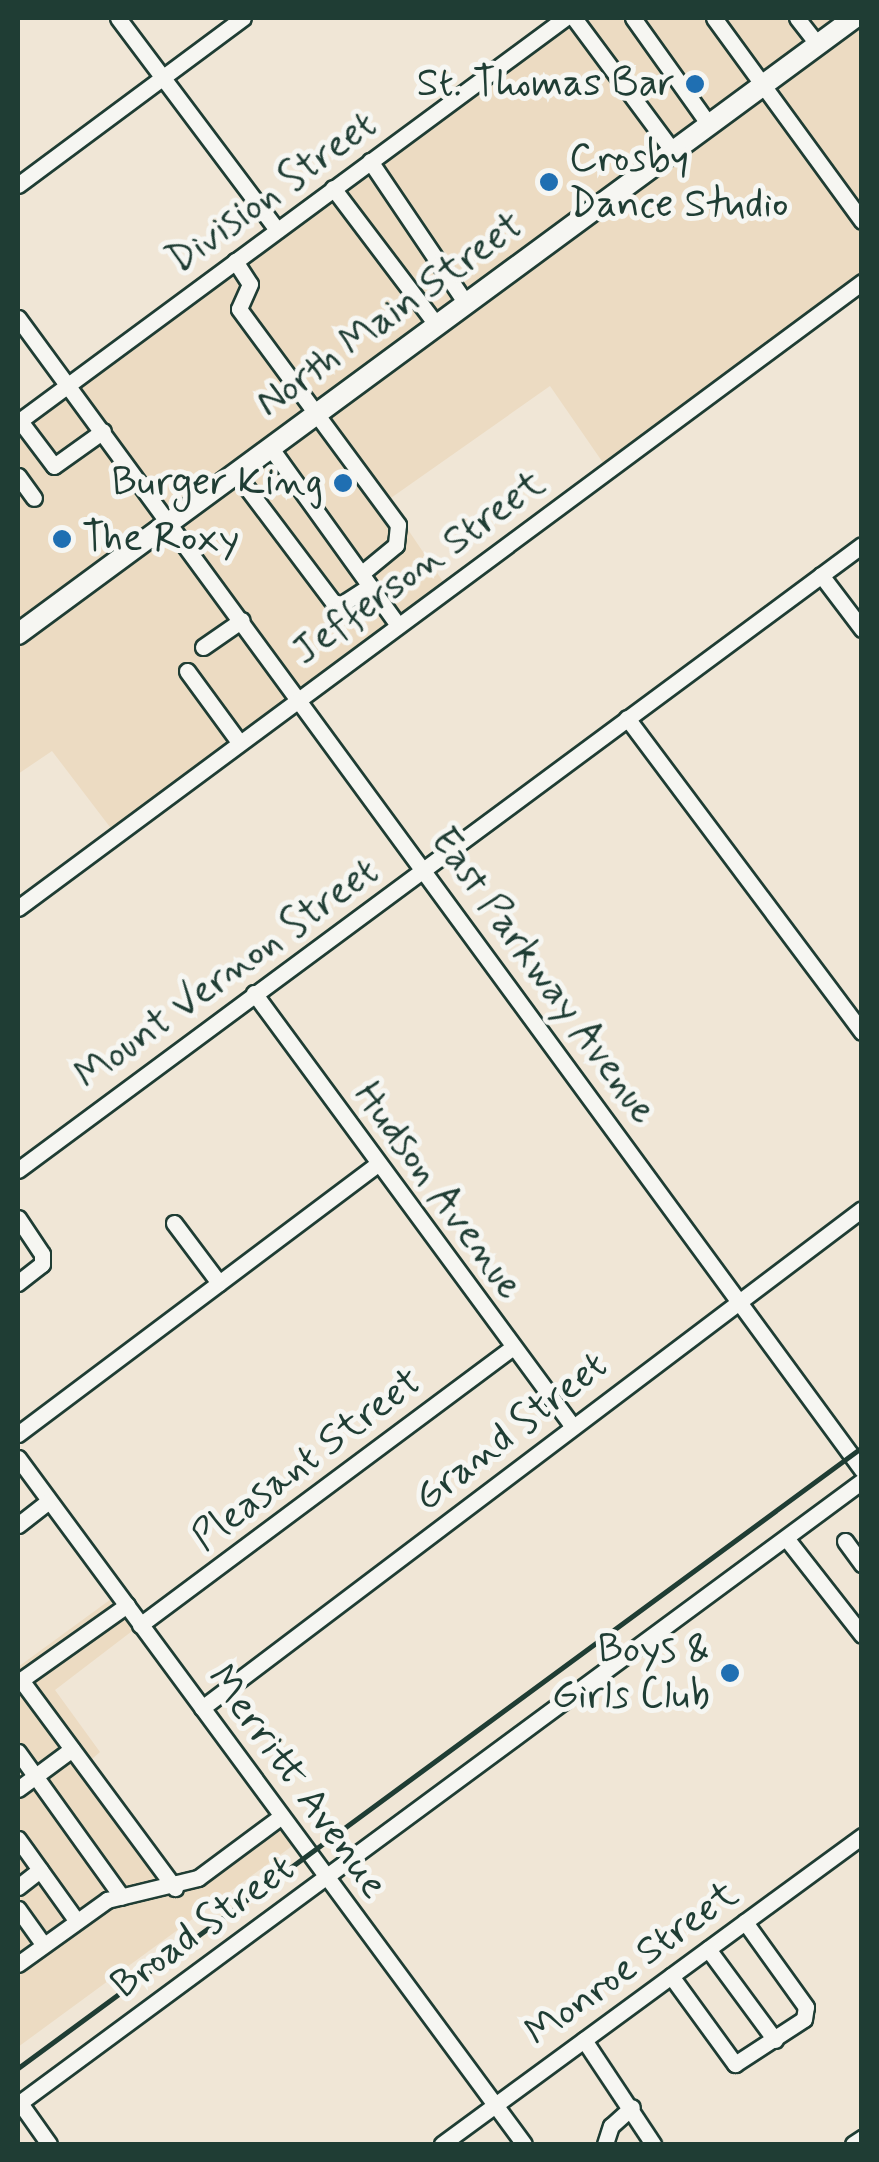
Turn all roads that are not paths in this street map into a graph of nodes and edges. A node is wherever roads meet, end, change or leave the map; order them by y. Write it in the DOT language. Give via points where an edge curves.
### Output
graph roads {
  1 [pos="118,18"];
  2 [pos="243,18"];
  3 [pos="566,18"];
  4 [pos="574,18"];
  5 [pos="632,18"];
  6 [pos="714,18"];
  7 [pos="797,18"];
  8 [pos="844,20"];
  9 [pos="817,44"];
  10 [pos="162,78"];
  11 [pos="763,83"];
  12 [pos="708,123"];
  13 [pos="672,150"];
  14 [pos="370,161"];
  15 [pos="18,185"];
  16 [pos="333,188"];
  17 [pos="862,222"];
  18 [pos="277,230"];
  19 [pos="235,260"];
  20 [pos="862,282"];
  21 [pos="465,302"];
  22 [pos="18,318"];
  23 [pos="436,324"];
  24 [pos="68,384"];
  25 [pos="316,412"];
  26 [pos="18,421"];
  27 [pos="103,431"];
  28 [pos="270,447"];
  29 [pos="236,472"];
  30 [pos="18,476"];
  31 [pos="34,498"];
  32 [pos="170,522"];
  33 [pos="862,545"];
  34 [pos="821,575"];
  35 [pos="366,580"];
  36 [pos="242,620"];
  37 [pos="398,625"];
  38 [pos="862,629"];
  39 [pos="18,634"];
  40 [pos="203,647"];
  41 [pos="187,671"];
  42 [pos="298,696"];
  43 [pos="627,718"];
  44 [pos="239,742"];
  45 [pos="424,869"];
  46 [pos="18,908"];
  47 [pos="254,993"];
  48 [pos="862,1032"];
  49 [pos="378,1164"];
  50 [pos="18,1170"];
  51 [pos="862,1209"];
  52 [pos="18,1218"];
  53 [pos="174,1222"];
  54 [pos="18,1283"];
  55 [pos="219,1283"];
  56 [pos="740,1299"];
  57 [pos="512,1348"];
  58 [pos="572,1424"];
  59 [pos="18,1434"];
  60 [pos="18,1458"];
  61 [pos="862,1470"];
  62 [pos="24,1479"];
  63 [pos="862,1481"];
  64 [pos="49,1500"];
  65 [pos="18,1524"];
  66 [pos="786,1538"];
  67 [pos="846,1541"];
  68 [pos="862,1564"];
  69 [pos="126,1605"];
  70 [pos="140,1625"];
  71 [pos="862,1635"];
  72 [pos="19,1681"];
  73 [pos="202,1708"];
  74 [pos="72,1748"];
  75 [pos="18,1752"];
  76 [pos="35,1776"];
  77 [pos="18,1788"];
  78 [pos="280,1816"];
  79 [pos="862,1836"];
  80 [pos="18,1839"];
  81 [pos="40,1870"];
  82 [pos="327,1878"];
  83 [pos="18,1887"];
  84 [pos="174,1888"];
  85 [pos="122,1897"];
  86 [pos="18,1910"];
  87 [pos="76,1920"];
  88 [pos="745,1922"];
  89 [pos="43,1944"];
  90 [pos="708,1949"];
  91 [pos="18,1964"];
  92 [pos="670,1976"];
  93 [pos="584,2040"];
  94 [pos="775,2040"];
  95 [pos="18,2104"];
  96 [pos="496,2105"];
  97 [pos="632,2107"];
  98 [pos="862,2138"];
  99 [pos="44,2143"];
  100 [pos="442,2144"];
  101 [pos="524,2144"];
  102 [pos="605,2144"];
  103 [pos="653,2144"];
  104 [pos="853,2144"];
  1 -- 10 [label="street"];
  2 -- 10 [label="street"];
  3 -- 14 [label="street, Division Street"];
  4 -- 13 [label="street"];
  5 -- 12 [label="street"];
  6 -- 11 [label="street"];
  7 -- 9 [label="street"];
  8 -- 9 [label="main road, North Main Street"];
  9 -- 11 [label="main road, North Main Street"];
  10 -- 15 [label="street"];
  10 -- 18 [label="street"];
  11 -- 12 [label="main road, North Main Street"];
  11 -- 17 [label="street"];
  12 -- 13 [label="main road, North Main Street"];
  13 -- 21 [label="main road, North Main Street"];
  14 -- 16 [label="street, Division Street"];
  14 -- 21 [label="street"];
  16 -- 18 [label="street, Division Street"];
  16 -- 23 [label="street"];
  18 -- 19 [label="street, Division Street"];
  19 -- 24 [label="street, Division Street"];
  19 -- 25 [label="street" via="250,284 239,309"];
  20 -- 37 [label="street, Jefferson Street"];
  21 -- 23 [label="main road, North Main Street"];
  22 -- 24 [label="street, East Parkway Avenue"];
  23 -- 25 [label="main road, North Main Street"];
  24 -- 26 [label="street, Division Street"];
  24 -- 27 [label="street, East Parkway Avenue"];
  25 -- 28 [label="main road, North Main Street"];
  25 -- 35 [label="street" via="398,526 396,545"];
  26 -- 27 [label="street" via="54,466"];
  27 -- 32 [label="street, East Parkway Avenue"];
  28 -- 29 [label="main road, North Main Street"];
  28 -- 35 [label="street"];
  29 -- 32 [label="main road, North Main Street"];
  29 -- 35 [label="street" via="332,602 342,604"];
  30 -- 31 [label="street"];
  32 -- 36 [label="street, East Parkway Avenue"];
  32 -- 39 [label="main road, North Main Street"];
  33 -- 34 [label="street, Mount Vernon Street"];
  34 -- 38 [label="street"];
  34 -- 43 [label="street, Mount Vernon Street"];
  35 -- 37 [label="street"];
  36 -- 40 [label="street"];
  36 -- 42 [label="street, East Parkway Avenue"];
  37 -- 42 [label="street, Jefferson Street"];
  41 -- 44 [label="street"];
  42 -- 44 [label="street, Jefferson Street"];
  42 -- 45 [label="street, East Parkway Avenue"];
  43 -- 45 [label="street, Mount Vernon Street"];
  43 -- 48 [label="street"];
  44 -- 46 [label="street, Jefferson Street"];
  45 -- 47 [label="street, Mount Vernon Street"];
  45 -- 56 [label="street, East Parkway Avenue"];
  47 -- 49 [label="street, Hudson Avenue"];
  47 -- 50 [label="street, Mount Vernon Street"];
  49 -- 55 [label="street"];
  49 -- 57 [label="street, Hudson Avenue"];
  51 -- 56 [label="street, Grand Street"];
  52 -- 54 [label="street" via="42,1264"];
  53 -- 55 [label="street"];
  55 -- 59 [label="street"];
  56 -- 58 [label="street, Grand Street"];
  56 -- 61 [label="street, East Parkway Avenue"];
  57 -- 58 [label="street, Hudson Avenue"];
  57 -- 70 [label="street, Pleasant Street"];
  58 -- 73 [label="street, Grand Street" via="570,1433"];
  60 -- 62 [label="street, Merritt Avenue"];
  62 -- 64 [label="street, Merritt Avenue"];
  63 -- 66 [label="street, Broad Street"];
  64 -- 65 [label="street"];
  64 -- 69 [label="street, Merritt Avenue"];
  66 -- 71 [label="street"];
  66 -- 82 [label="street, Broad Street"];
  67 -- 68 [label="street"];
  69 -- 70 [label="street, Merritt Avenue"];
  69 -- 72 [label="street"];
  70 -- 73 [label="street, Merritt Avenue"];
  72 -- 74 [label="street"];
  73 -- 78 [label="street, Merritt Avenue"];
  74 -- 76 [label="street"];
  74 -- 84 [label="street"];
  75 -- 76 [label="street"];
  76 -- 77 [label="street"];
  76 -- 85 [label="street"];
  78 -- 82 [label="street, Merritt Avenue"];
  78 -- 84 [label="street, Broad Street" via="198,1878"];
  79 -- 88 [label="street, Monroe Street"];
  80 -- 81 [label="street"];
  81 -- 83 [label="street"];
  81 -- 87 [label="street"];
  82 -- 95 [label="street, Broad Street"];
  82 -- 96 [label="street, Merritt Avenue"];
  84 -- 85 [label="street, Broad Street"];
  85 -- 87 [label="street, Broad Street"];
  86 -- 89 [label="street"];
  87 -- 89 [label="street, Broad Street"];
  88 -- 90 [label="street, Monroe Street"];
  88 -- 94 [label="street" via="806,2007 804,2019"];
  89 -- 91 [label="street, Broad Street"];
  90 -- 92 [label="street, Monroe Street"];
  90 -- 94 [label="street"];
  92 -- 93 [label="street, Monroe Street"];
  92 -- 94 [label="street" via="735,2064"];
  93 -- 96 [label="street, Monroe Street"];
  93 -- 97 [label="street"];
  95 -- 99 [label="street"];
  96 -- 100 [label="street, Monroe Street"];
  96 -- 101 [label="street, Merritt Avenue"];
  97 -- 102 [label="street" via="611,2126"];
  97 -- 103 [label="street"];
  98 -- 104 [label="street"];
}
